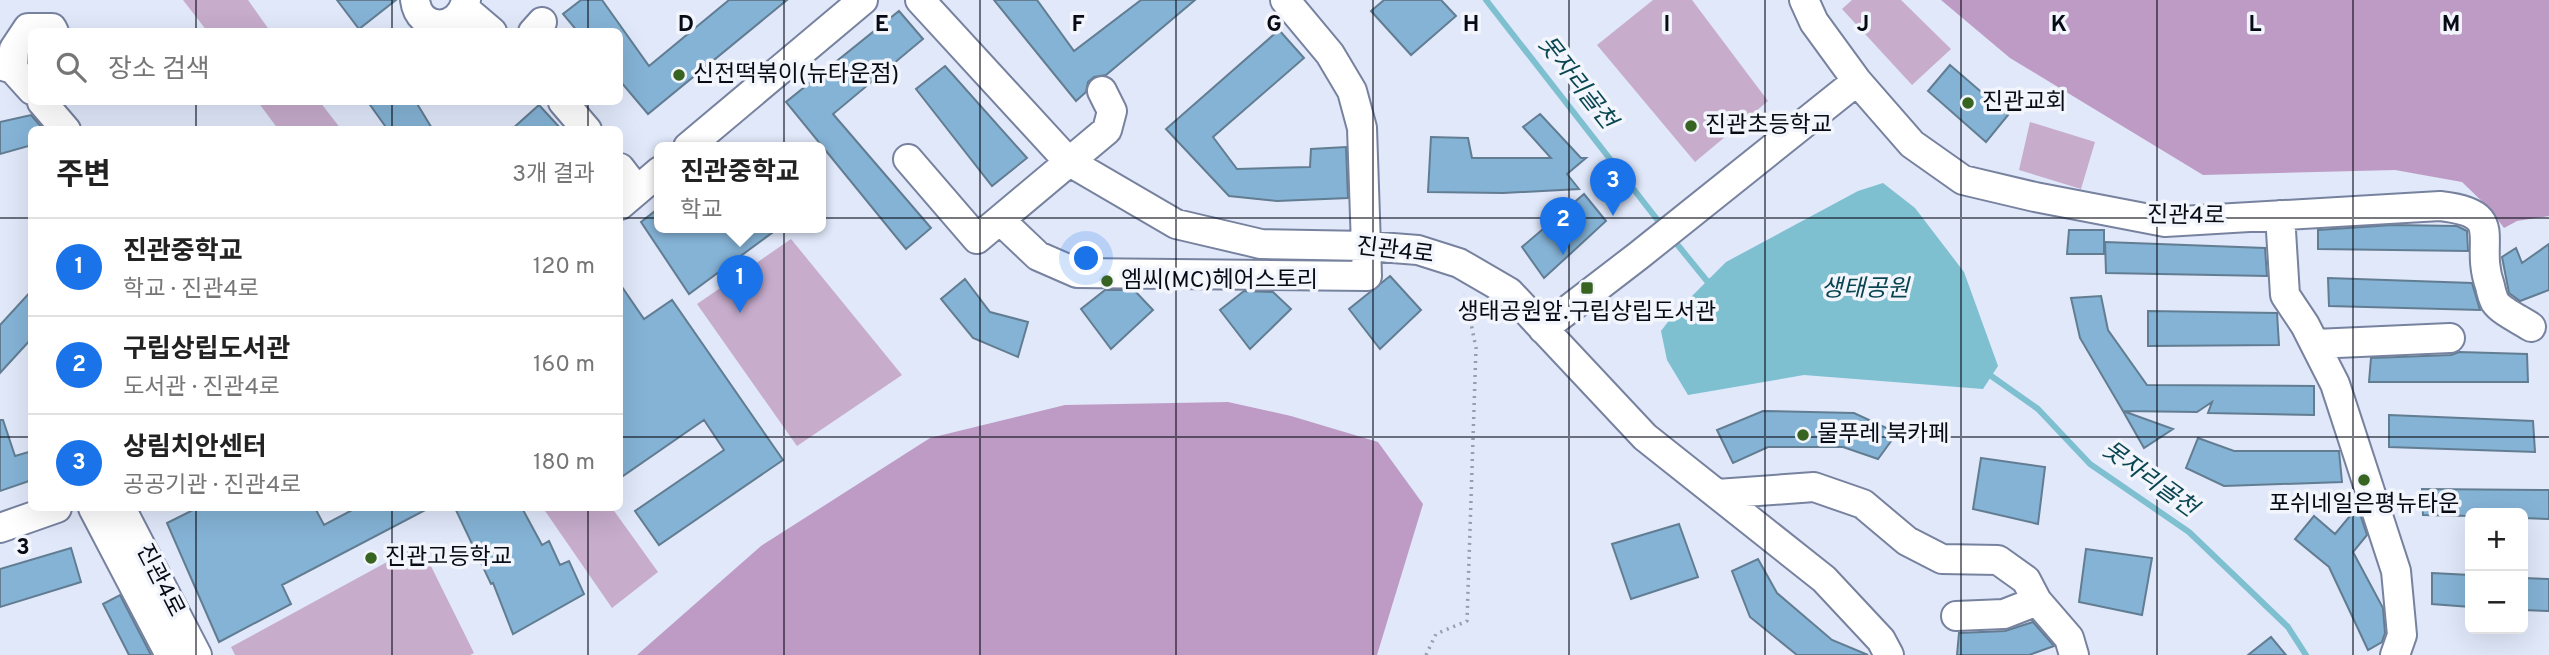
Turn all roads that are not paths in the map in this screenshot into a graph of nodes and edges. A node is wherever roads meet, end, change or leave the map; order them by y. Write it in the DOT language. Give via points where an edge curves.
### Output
graph roads {
  1 [pos="415,0"];
  2 [pos="863,0"];
  3 [pos="920,0"];
  4 [pos="1285,0"];
  5 [pos="1804,0"];
  6 [pos="465,4"];
  7 [pos="28,28"];
  8 [pos="28,28"];
  9 [pos="52,28"];
  10 [pos="488,28"];
  11 [pos="21,80"];
  12 [pos="1857,81"];
  13 [pos="1102,91"];
  14 [pos="45,105"];
  15 [pos="566,105"];
  16 [pos="63,126"];
  17 [pos="584,126"];
  18 [pos="694,142"];
  19 [pos="908,159"];
  20 [pos="1068,161"];
  21 [pos="654,174"];
  22 [pos="625,188"];
  23 [pos="2280,215"];
  24 [pos="1000,220"];
  25 [pos="1367,246"];
  26 [pos="2531,327"];
  27 [pos="1543,329"];
  28 [pos="2450,338"];
  29 [pos="2315,344"];
  30 [pos="1717,494"];
  31 [pos="48,511"];
  32 [pos="95,511"];
  33 [pos="123,511"];
  34 [pos="0,528"];
  35 [pos="2037,601"];
  36 [pos="1956,616"];
  37 [pos="170,655"];
  38 [pos="197,655"];
  39 [pos="1889,655"];
  40 [pos="2074,655"];
  41 [pos="2395,655"];
  1 -- 6 [label="street" via="424,19 439,25 454,21"];
  2 -- 18 [label="street"];
  3 -- 20 [label="street, 진관4로"];
  4 -- 25 [label="street" via="1330,54 1352,91 1362,128"];
  5 -- 12 [label="street, 진관4로" via="1814,22"];
  6 -- 10 [label="street"];
  7 -- 9 [label="street"];
  8 -- 11 [label="street" via="14,49"];
  12 -- 23 [label="street, 진관4로" via="1912,144 1963,180 2165,222"];
  12 -- 27 [label="street"];
  13 -- 20 [label="street" via="1112,111 1107,130"];
  14 -- 16 [label="street"];
  15 -- 17 [label="street"];
  19 -- 24 [label="street" via="977,239"];
  20 -- 24 [label="street"];
  20 -- 25 [label="street, 진관4로" via="1176,224 1261,244"];
  21 -- 22 [label="street"];
  23 -- 26 [label="street, 진관4로" via="2440,206 2465,209 2479,216 2486,230 2484,269 2496,303"];
  23 -- 29 [label="street" via="2285,295"];
  24 -- 25 [label="street" via="1038,256 1077,273 1367,276"];
  25 -- 27 [label="street, 진관4로" via="1418,250 1459,263 1509,292"];
  27 -- 30 [label="street, 진관4로" via="1645,437"];
  28 -- 29 [label="street"];
  29 -- 41 [label="street" via="2335,384 2396,571 2402,635"];
  30 -- 35 [label="street" via="1814,487 1863,504 1907,541 1942,559 1998,560 2026,580"];
  30 -- 39 [label="street, 진관4로" via="1824,579 1881,640"];
  31 -- 34 [label="street"];
  32 -- 37 [label="street"];
  33 -- 38 [label="street, 진관4로"];
  35 -- 36 [label="street" via="2004,614"];
  35 -- 40 [label="street" via="2069,638"];
}
